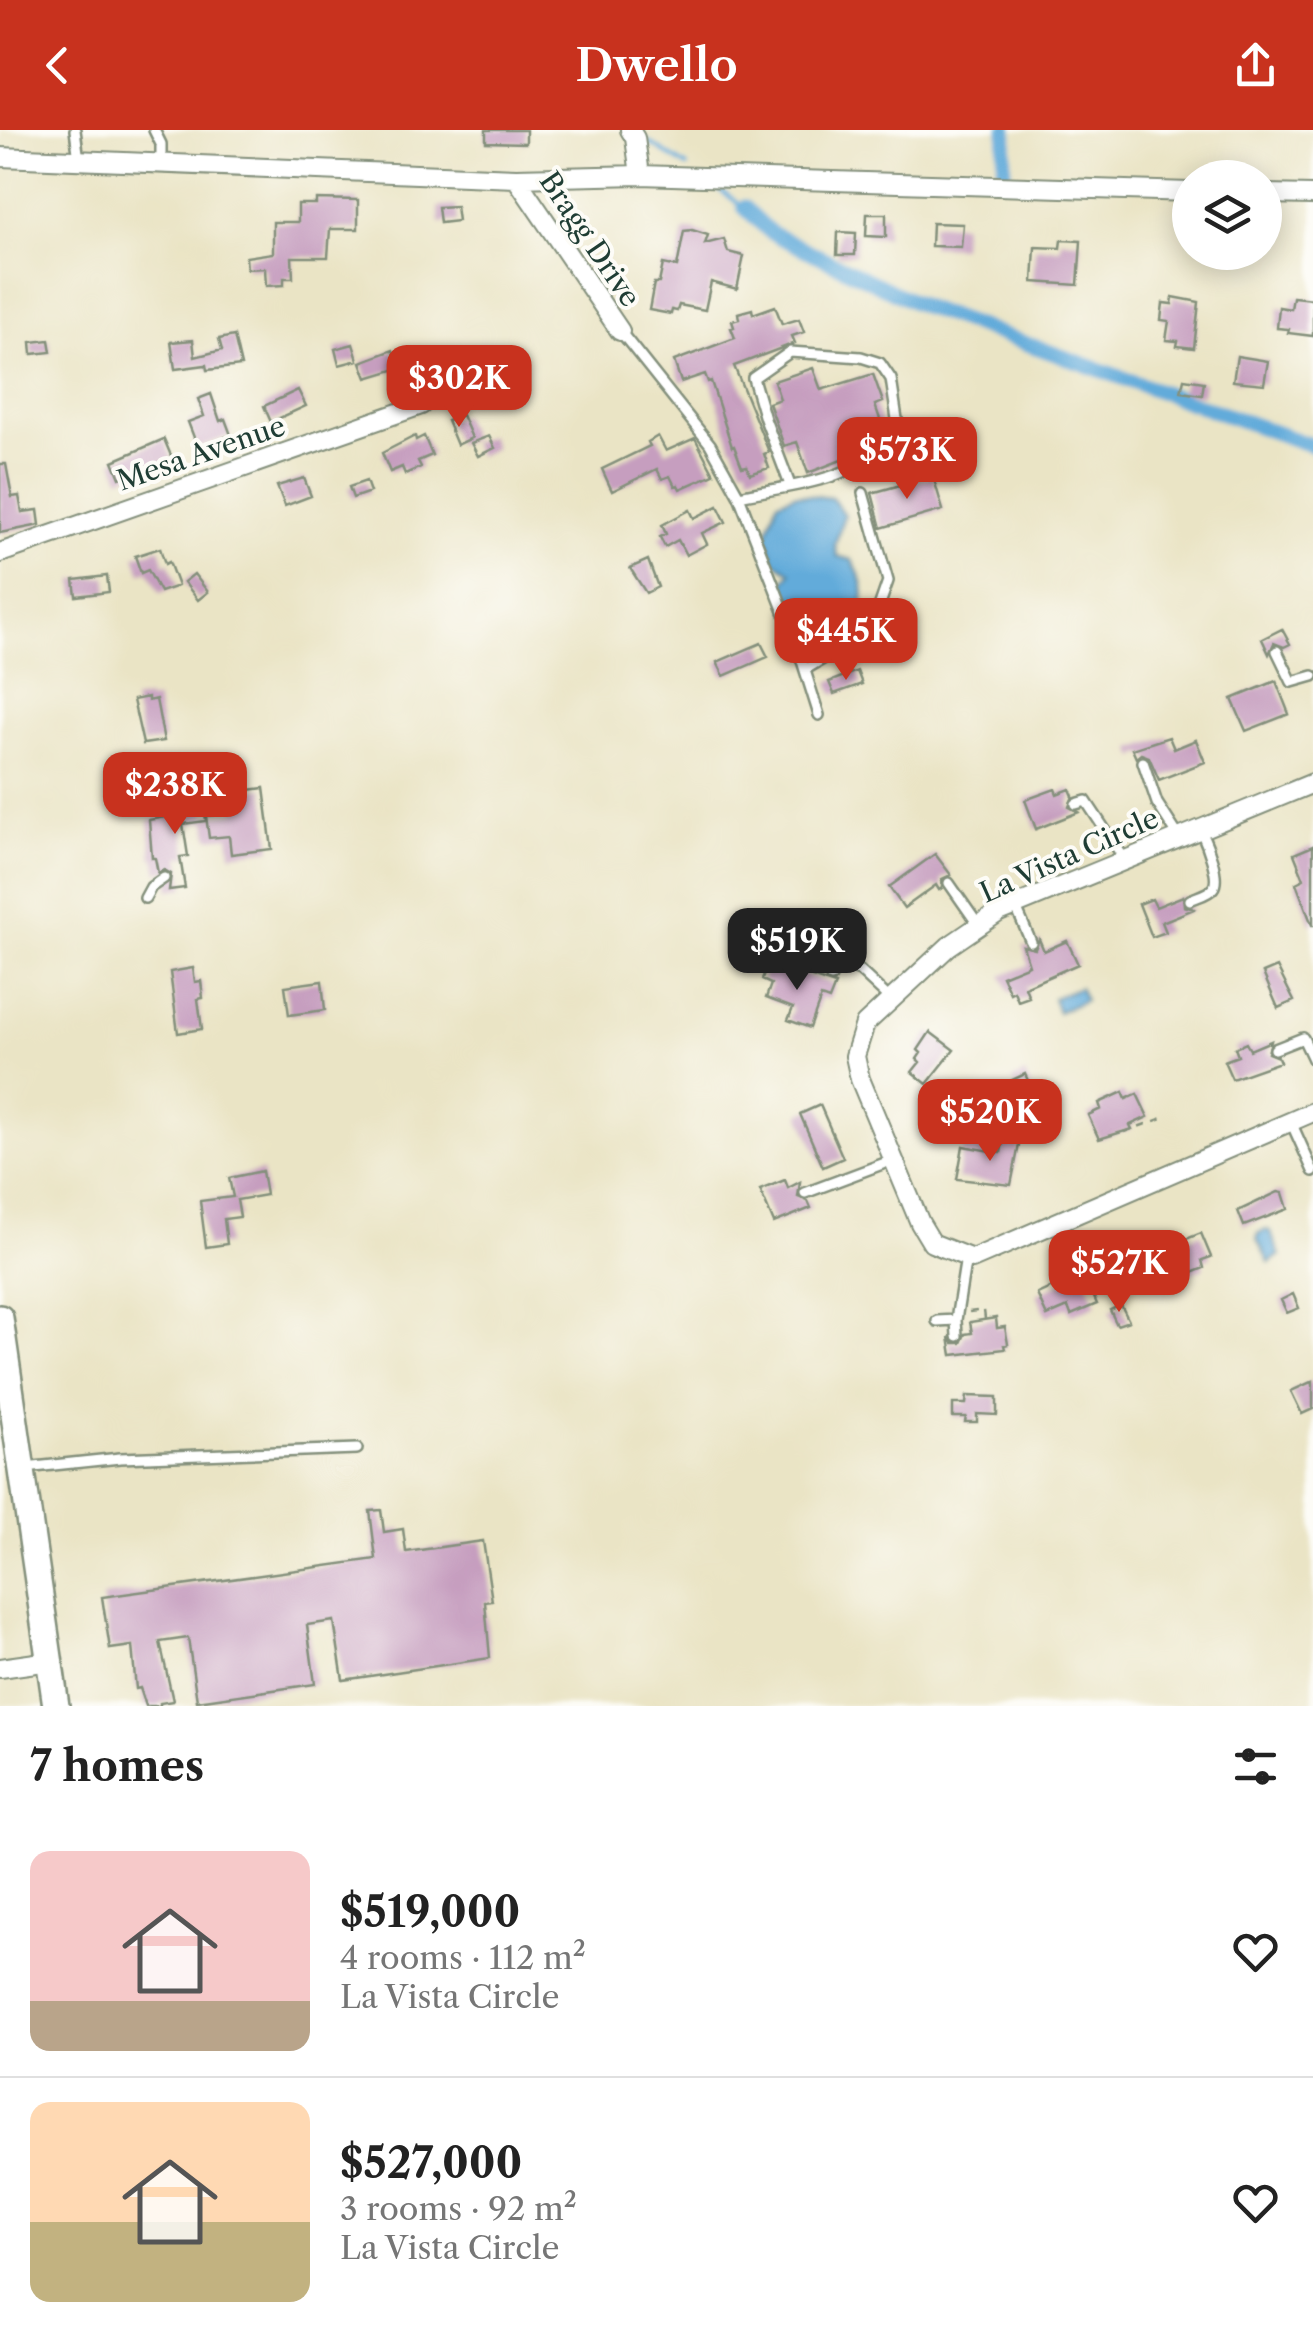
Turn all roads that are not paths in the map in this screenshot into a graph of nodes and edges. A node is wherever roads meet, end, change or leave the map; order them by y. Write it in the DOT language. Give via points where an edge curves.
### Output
graph roads {
  1 [pos="76,130"];
  2 [pos="154,130"];
  3 [pos="630,130"];
  4 [pos="0,157"];
  5 [pos="79,160"];
  6 [pos="160,164"];
  7 [pos="640,176"];
  8 [pos="516,178"];
  9 [pos="1172,191"];
  10 [pos="1282,194"];
  11 [pos="1313,195"];
  12 [pos="620,331"];
  13 [pos="421,405"];
  14 [pos="790,484"];
  15 [pos="863,494"];
  16 [pos="739,496"];
  17 [pos="0,553"];
  18 [pos="1277,652"];
  19 [pos="806,669"];
  20 [pos="1313,676"];
  21 [pos="1292,682"];
  22 [pos="1278,688"];
  23 [pos="819,715"];
  24 [pos="1143,762"];
  25 [pos="1313,783"];
  26 [pos="1076,804"];
  27 [pos="1200,828"];
  28 [pos="1179,837"];
  29 [pos="1125,860"];
  30 [pos="164,878"];
  31 [pos="948,883"];
  32 [pos="145,898"];
  33 [pos="1190,900"];
  34 [pos="1015,906"];
  35 [pos="979,926"];
  36 [pos="1031,942"];
  37 [pos="831,977"];
  38 [pos="891,1000"];
  39 [pos="1274,1049"];
  40 [pos="1313,1059"];
  41 [pos="1313,1112"];
  42 [pos="1291,1122"];
  43 [pos="893,1160"];
  44 [pos="1313,1171"];
  45 [pos="805,1193"];
  46 [pos="966,1257"];
  47 [pos="957,1317"];
  48 [pos="0,1318"];
  49 [pos="937,1321"];
  50 [pos="957,1336"];
  51 [pos="357,1449"];
  52 [pos="22,1468"];
  53 [pos="50,1660"];
  54 [pos="0,1668"];
  55 [pos="56,1706"];
  1 -- 5 [label="lane"];
  2 -- 6 [label="lane"];
  3 -- 7 [label="street"];
  4 -- 5 [label="street"];
  5 -- 6 [label="street"];
  6 -- 8 [label="street"];
  7 -- 8 [label="street"];
  7 -- 9 [label="street"];
  8 -- 12 [label="street, Bragg Drive"];
  10 -- 11 [label="street"];
  12 -- 16 [label="lane" via="710,444"];
  13 -- 17 [label="street, Mesa Avenue"];
  14 -- 14 [label="lane" via="846,471 880,448 898,420 892,379 880,363 790,352 754,378"];
  14 -- 16 [label="lane"];
  15 -- 19 [label="lane" via="888,581 860,637"];
  16 -- 19 [label="lane"];
  18 -- 21 [label="lane"];
  19 -- 23 [label="lane"];
  20 -- 21 [label="lane"];
  21 -- 22 [label="lane"];
  24 -- 28 [label="lane" via="1157,803"];
  25 -- 27 [label="street, La Vista Circle"];
  26 -- 29 [label="lane" via="1086,801"];
  27 -- 28 [label="street, La Vista Circle"];
  27 -- 33 [label="lane" via="1216,883"];
  28 -- 29 [label="street, La Vista Circle"];
  29 -- 34 [label="street, La Vista Circle"];
  30 -- 32 [label="lane"];
  31 -- 35 [label="lane"];
  34 -- 35 [label="street, La Vista Circle"];
  34 -- 36 [label="lane"];
  35 -- 38 [label="street, La Vista Circle"];
  37 -- 38 [label="lane" via="836,960 860,971"];
  38 -- 43 [label="street, La Vista Circle" via="866,1024 855,1056"];
  39 -- 40 [label="lane" via="1303,1038"];
  41 -- 42 [label="street"];
  42 -- 44 [label="lane"];
  42 -- 46 [label="street" via="1016,1243"];
  43 -- 45 [label="lane"];
  43 -- 46 [label="street, La Vista Circle" via="932,1242"];
  46 -- 47 [label="lane"];
  47 -- 49 [label="lane"];
  47 -- 50 [label="lane"];
  48 -- 52 [label="main road"];
  51 -- 52 [label="lane"];
  52 -- 53 [label="main road"];
  53 -- 54 [label="street"];
  53 -- 55 [label="main road"];
}
